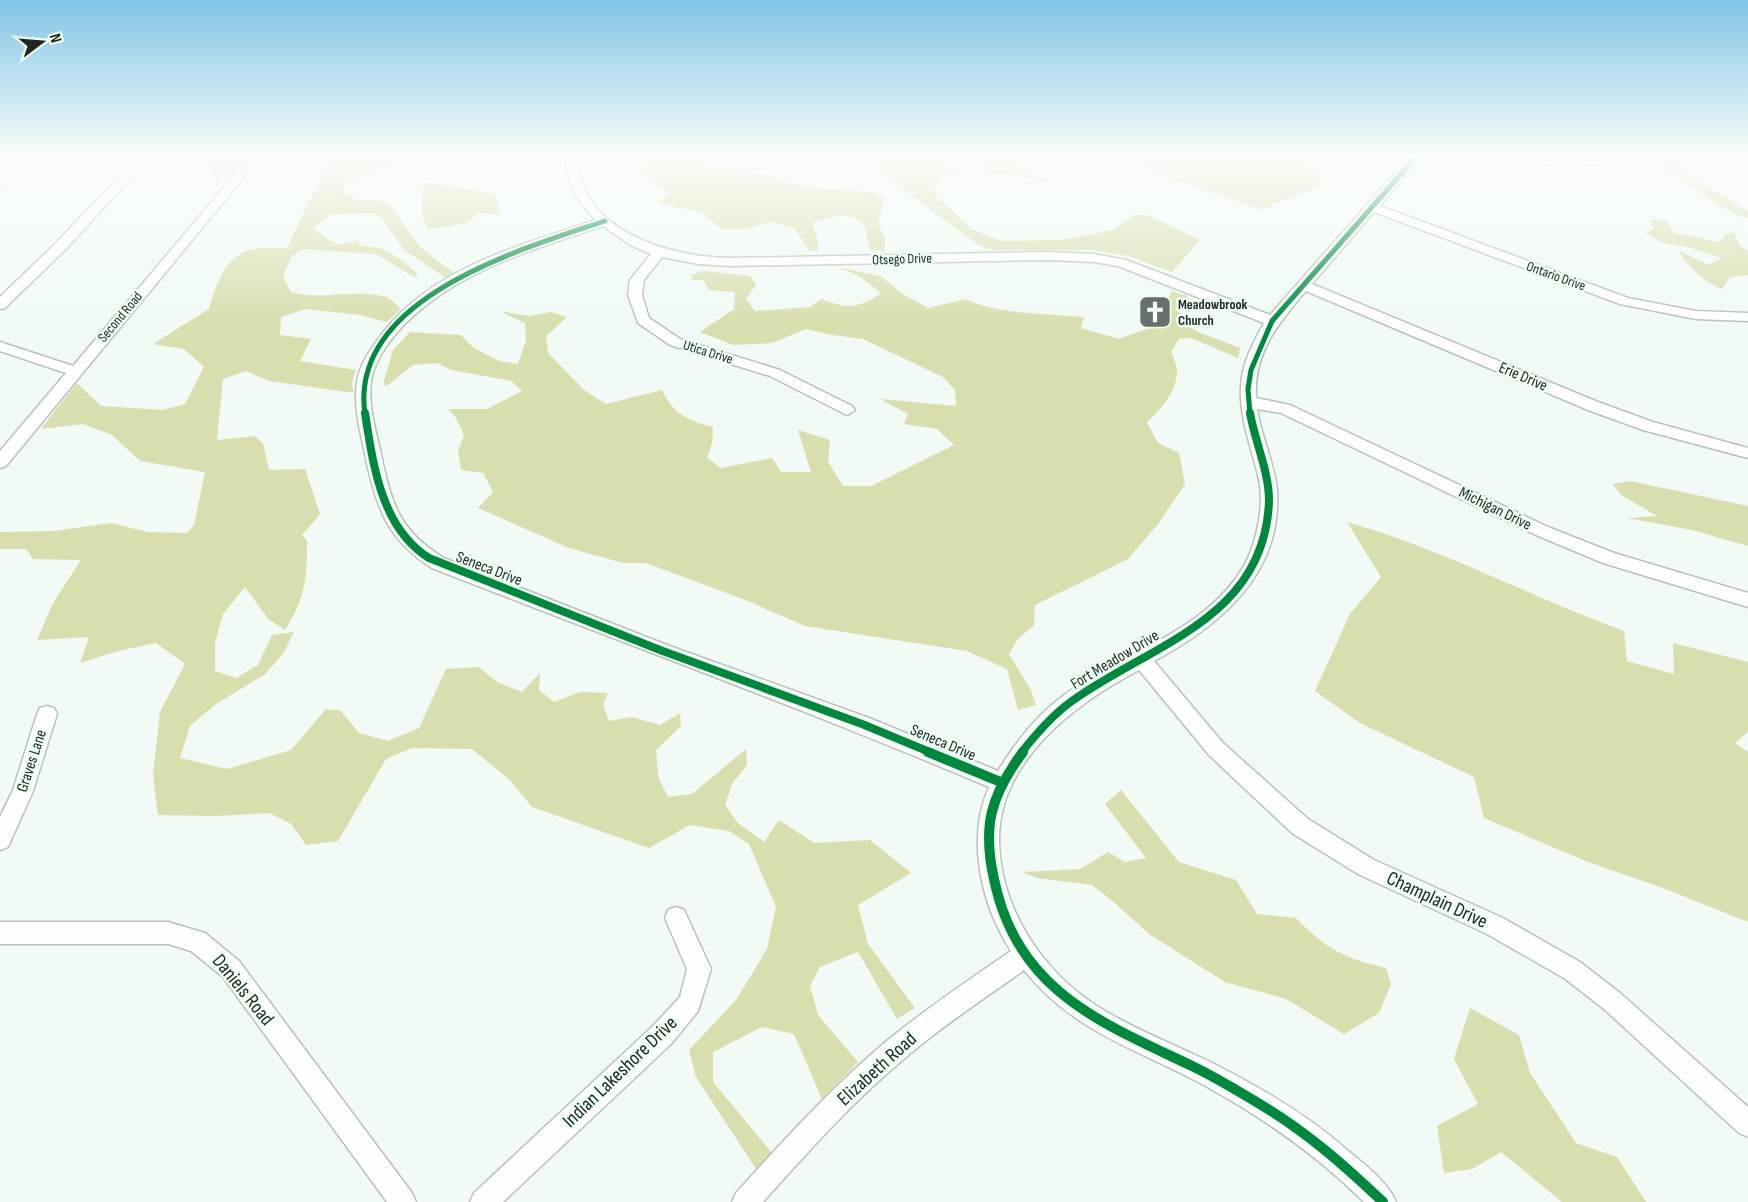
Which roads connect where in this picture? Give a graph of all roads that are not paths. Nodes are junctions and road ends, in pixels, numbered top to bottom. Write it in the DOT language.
graph roads {
  1 [pos="92,213"];
  2 [pos="208,213"];
  3 [pos="598,213"];
  4 [pos="1366,213"];
  5 [pos="1387,213"];
  6 [pos="605,221"];
  7 [pos="659,252"];
  8 [pos="1303,285"];
  9 [pos="0,305"];
  10 [pos="1748,317"];
  11 [pos="1272,321"];
  12 [pos="0,346"];
  13 [pos="74,371"];
  14 [pos="1249,402"];
  15 [pos="848,410"];
  16 [pos="1748,453"];
  17 [pos="0,462"];
  18 [pos="1748,600"];
  19 [pos="1142,660"];
  20 [pos="47,714"];
  21 [pos="1003,783"];
  22 [pos="0,840"];
  23 [pos="676,918"];
  24 [pos="0,933"];
  25 [pos="1026,955"];
  26 [pos="1748,1124"];
  27 [pos="403,1202"];
  28 [pos="483,1202"];
  29 [pos="744,1202"];
  30 [pos="1383,1202"];
  1 -- 9 [label="street"];
  2 -- 13 [label="street, Second Road"];
  3 -- 6 [label="street, Otsego Drive"];
  4 -- 8 [label="street, Fort Meadow Drive"];
  5 -- 10 [label="street, Ontario Drive"];
  6 -- 7 [label="street, Otsego Drive"];
  6 -- 21 [label="street, Seneca Drive"];
  7 -- 11 [label="street, Otsego Drive"];
  7 -- 15 [label="street, Utica Drive"];
  8 -- 11 [label="street, Fort Meadow Drive"];
  8 -- 16 [label="street, Erie Drive"];
  11 -- 14 [label="street, Fort Meadow Drive"];
  12 -- 13 [label="street"];
  13 -- 17 [label="street, Second Road"];
  14 -- 18 [label="street, Michigan Drive"];
  14 -- 19 [label="street, Fort Meadow Drive"];
  19 -- 21 [label="street, Fort Meadow Drive"];
  19 -- 26 [label="street, Champlain Drive"];
  20 -- 22 [label="street, Graves Lane"];
  21 -- 25 [label="street, Fort Meadow Drive"];
  23 -- 28 [label="street, Indian Lakeshore Drive"];
  24 -- 27 [label="street, Daniels Road"];
  25 -- 29 [label="street, Elizabeth Road"];
  25 -- 30 [label="street, Fort Meadow Drive"];
}
